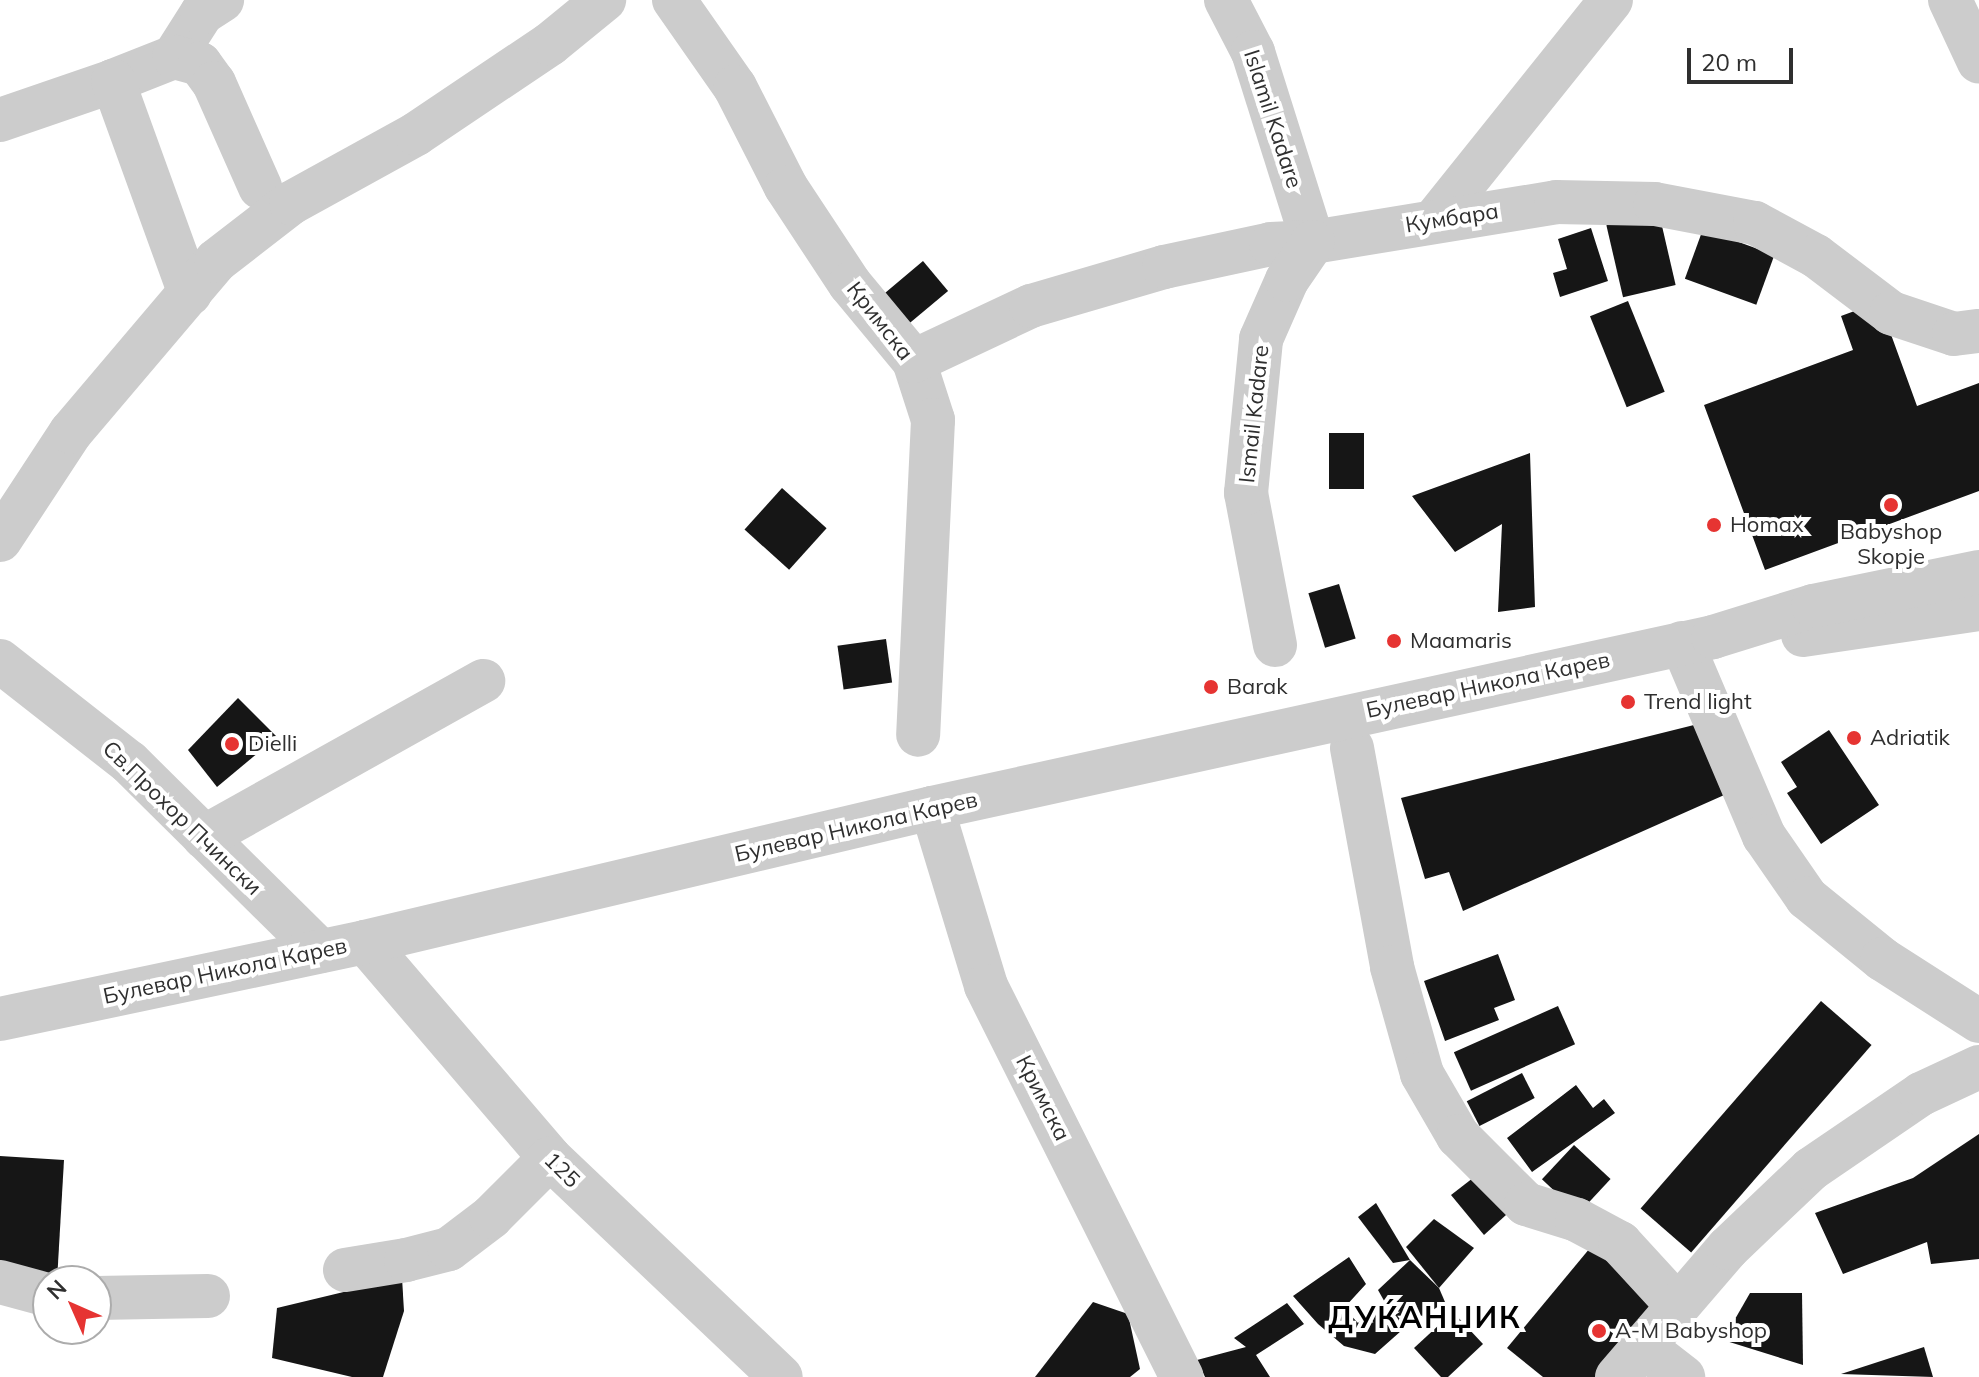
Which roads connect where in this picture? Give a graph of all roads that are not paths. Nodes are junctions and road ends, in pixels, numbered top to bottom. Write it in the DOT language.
graph roads {
  1 [pos="222,0"];
  2 [pos="604,0"];
  3 [pos="674,0"];
  4 [pos="1226,0"];
  5 [pos="1611,0"];
  6 [pos="1950,0"];
  7 [pos="174,57"];
  8 [pos="1979,62"];
  9 [pos="113,81"];
  10 [pos="0,120"];
  11 [pos="260,187"];
  12 [pos="1434,221"];
  13 [pos="1313,242"];
  14 [pos="190,294"];
  15 [pos="1979,331"];
  16 [pos="914,361"];
  17 [pos="0,540"];
  18 [pos="1979,572"];
  19 [pos="1979,609"];
  20 [pos="1698,640"];
  21 [pos="1275,645"];
  22 [pos="0,661"];
  23 [pos="483,681"];
  24 [pos="918,735"];
  25 [pos="1352,748"];
  26 [pos="932,808"];
  27 [pos="204,837"];
  28 [pos="365,942"];
  29 [pos="320,951"];
  30 [pos="0,1019"];
  31 [pos="1979,1021"];
  32 [pos="1979,1067"];
  33 [pos="550,1158"];
  34 [pos="345,1270"];
  35 [pos="0,1282"];
  36 [pos="32,1291"];
  37 [pos="208,1296"];
  38 [pos="112,1298"];
  39 [pos="1677,1305"];
  40 [pos="1630,1362"];
  41 [pos="781,1377"];
  42 [pos="1182,1377"];
  43 [pos="1683,1377"];
  1 -- 7 [label="street"];
  2 -- 14 [label="street"];
  3 -- 16 [label="street, Кримска"];
  4 -- 13 [label="street, Islamil Kadare"];
  5 -- 12 [label="street"];
  6 -- 8 [label="street"];
  7 -- 9 [label="street"];
  7 -- 11 [label="street"];
  9 -- 10 [label="street"];
  9 -- 14 [label="street"];
  12 -- 13 [label="street, Кумбара"];
  12 -- 15 [label="street, Кумбара"];
  13 -- 16 [label="street, Кумбара"];
  13 -- 21 [label="street, Ismail Kadare"];
  14 -- 17 [label="street"];
  16 -- 24 [label="street, Кримска"];
  18 -- 20 [label="street, Булевар Никола Карев"];
  19 -- 20 [label="street, Булевар Никола Карев"];
  20 -- 26 [label="street, Булевар Никола Карев"];
  20 -- 31 [label="street"];
  22 -- 27 [label="street, Св.Прохор Пчински"];
  23 -- 27 [label="street"];
  25 -- 39 [label="street"];
  26 -- 28 [label="street, Булевар Никола Карев"];
  26 -- 42 [label="street, Кримска"];
  27 -- 29 [label="street, Св.Прохор Пчински"];
  28 -- 29 [label="street, Булевар Никола Карев"];
  28 -- 33 [label="street, 125"];
  29 -- 30 [label="street, Булевар Никола Карев"];
  32 -- 39 [label="street"];
  33 -- 34 [label="street"];
  33 -- 41 [label="street, 125"];
  35 -- 36 [label="street"];
  37 -- 38 [label="street"];
  39 -- 40 [label="street"];
  40 -- 43 [label="street"];
}
